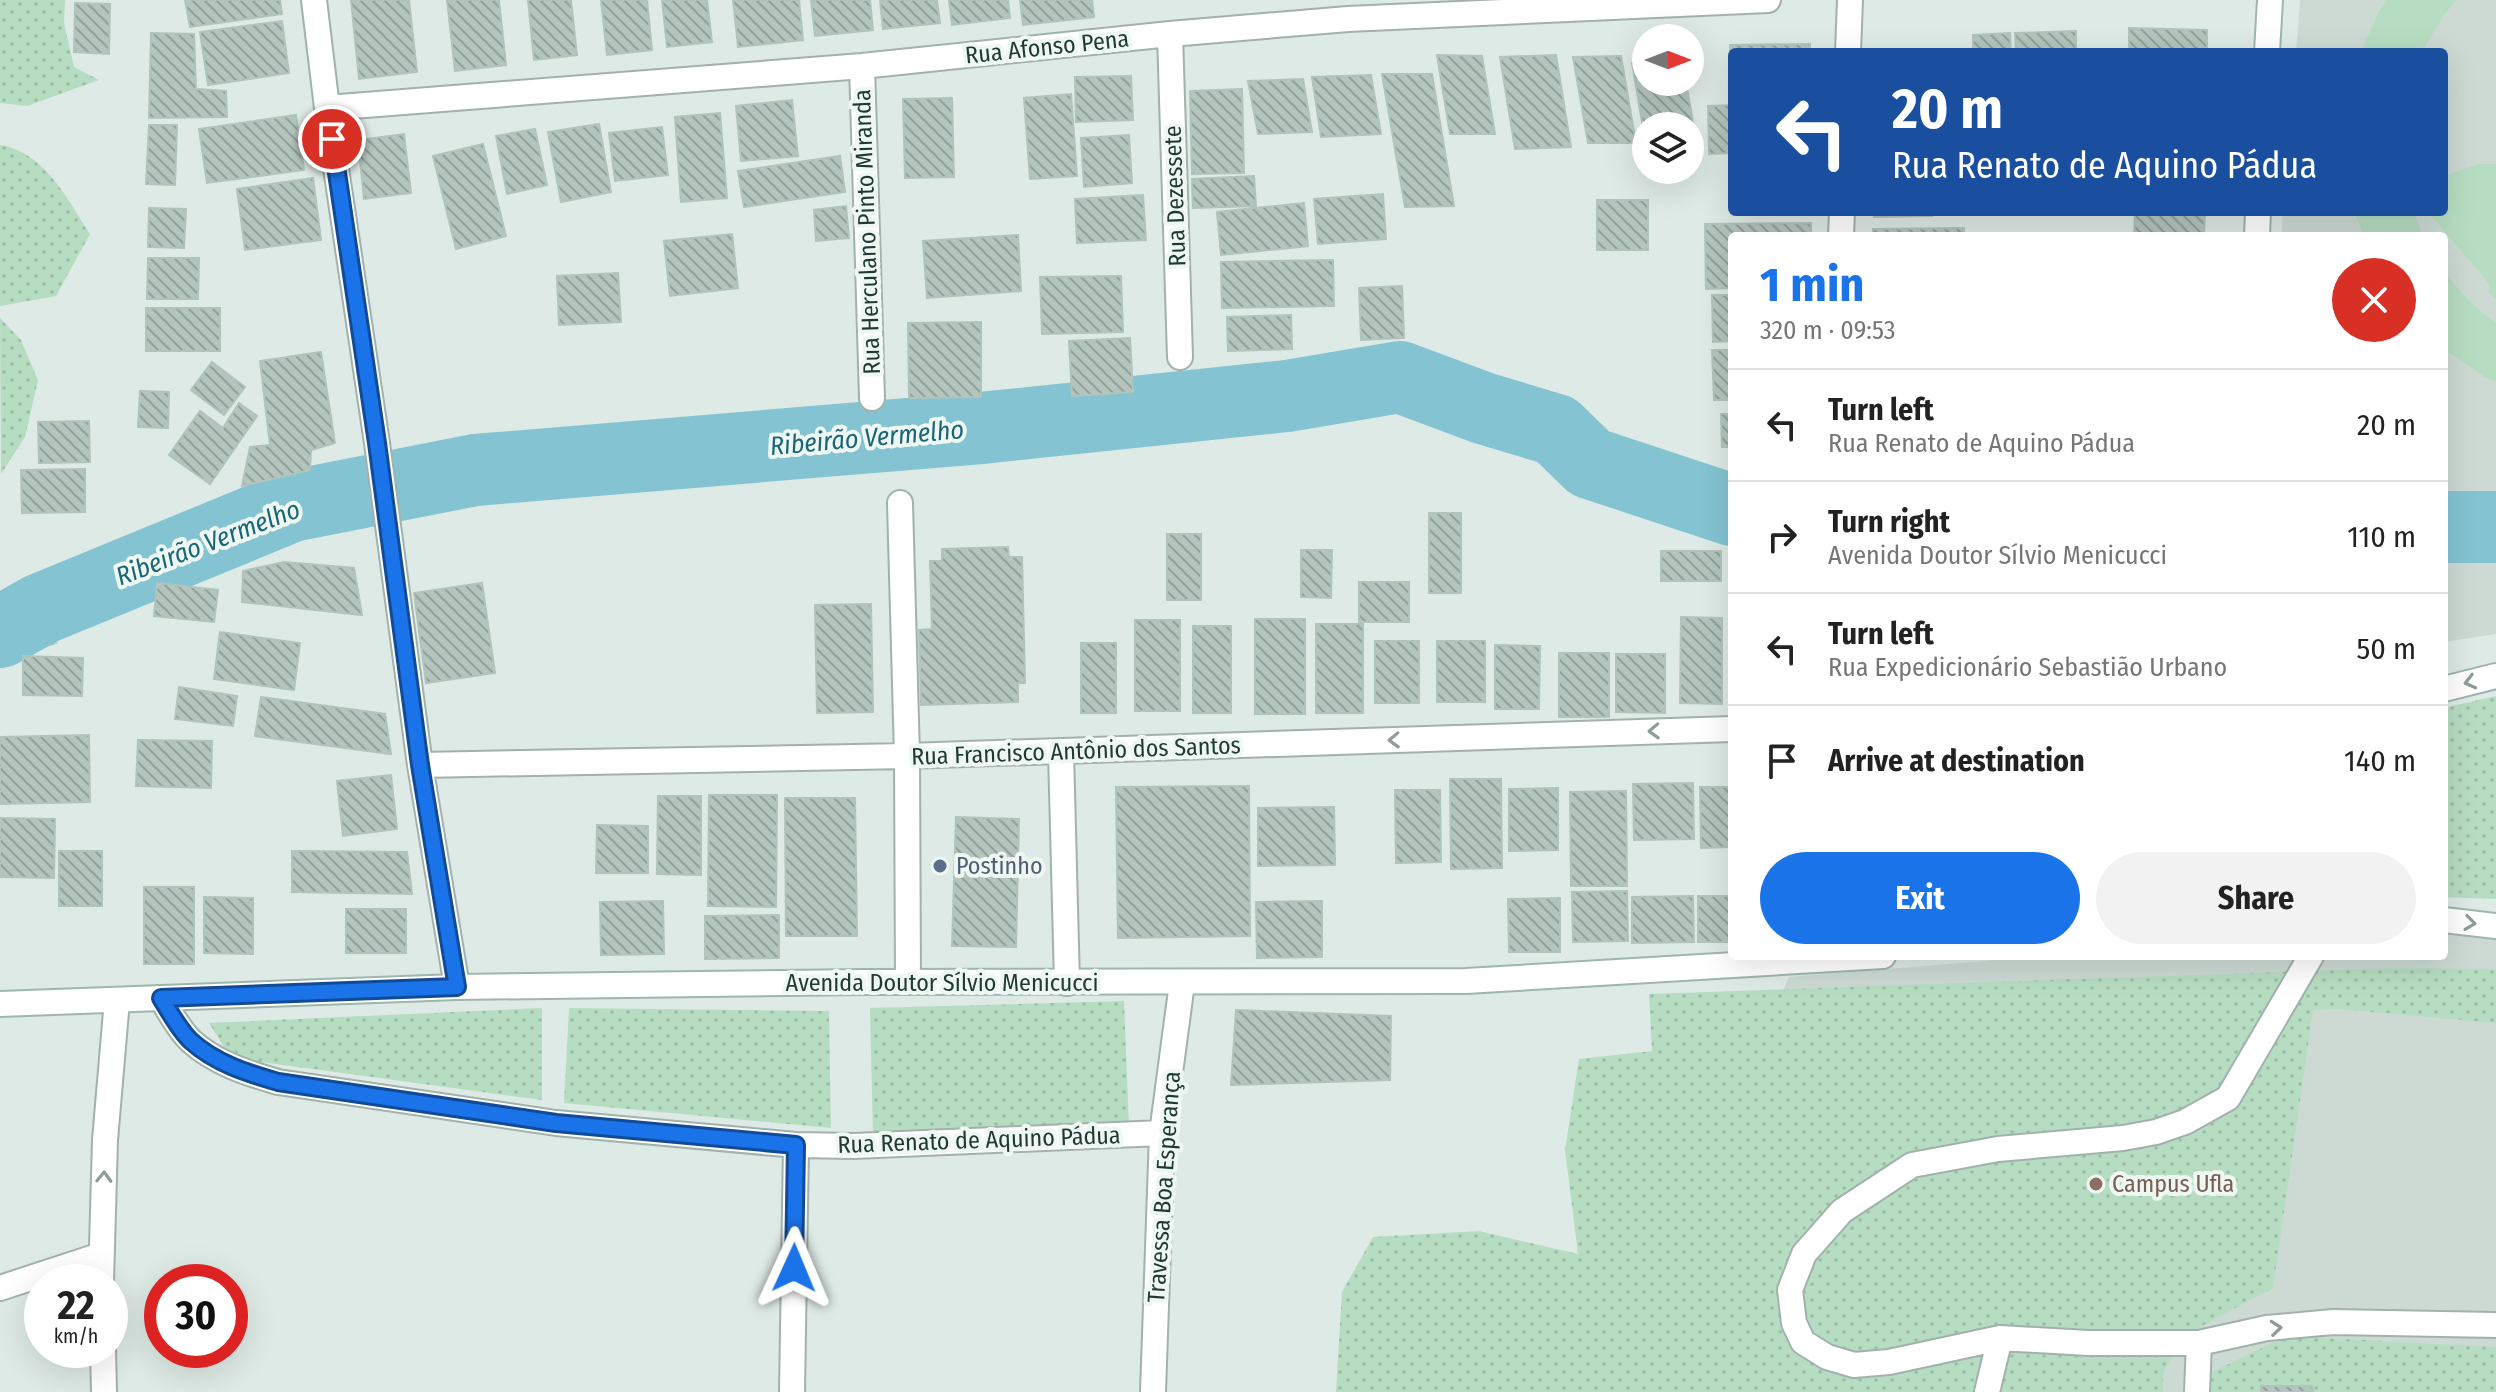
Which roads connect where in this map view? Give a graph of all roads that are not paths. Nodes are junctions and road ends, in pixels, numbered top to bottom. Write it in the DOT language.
graph roads {
  1 [pos="314,0"];
  2 [pos="1768,0"];
  3 [pos="1850,0"];
  4 [pos="2270,0"];
  5 [pos="1346,10"];
  6 [pos="1170,34"];
  7 [pos="1848,48"];
  8 [pos="2267,48"];
  9 [pos="862,66"];
  10 [pos="327,108"];
  11 [pos="1180,357"];
  12 [pos="872,398"];
  13 [pos="900,503"];
  14 [pos="2496,676"];
  15 [pos="2448,688"];
  16 [pos="1728,729"];
  17 [pos="1061,752"];
  18 [pos="907,756"];
  19 [pos="420,765"];
  20 [pos="2448,920"];
  21 [pos="2496,926"];
  22 [pos="1816,960"];
  23 [pos="2309,960"];
  24 [pos="908,982"];
  25 [pos="1067,983"];
  26 [pos="1182,983"];
  27 [pos="457,987"];
  28 [pos="161,998"];
  29 [pos="117,1000"];
  30 [pos="0,1004"];
  31 [pos="1162,1133"];
  32 [pos="796,1145"];
  33 [pos="101,1255"];
  34 [pos="101,1264"];
  35 [pos="0,1288"];
  36 [pos="2496,1325"];
  37 [pos="2000,1338"];
  38 [pos="2199,1343"];
  39 [pos="103,1368"];
  40 [pos="104,1392"];
  41 [pos="792,1392"];
  42 [pos="1153,1392"];
  43 [pos="1987,1392"];
  44 [pos="2197,1392"];
  1 -- 10 [label="street"];
  2 -- 5 [label="street, Rua Afonso Pena"];
  3 -- 7 [label="street"];
  4 -- 8 [label="street"];
  5 -- 6 [label="street, Rua Afonso Pena"];
  6 -- 9 [label="street, Rua Afonso Pena"];
  6 -- 11 [label="street, Rua Dezessete"];
  9 -- 10 [label="street, Rua Afonso Pena"];
  9 -- 12 [label="street, Rua Herculano Pinto Miranda"];
  10 -- 19 [label="street"];
  13 -- 18 [label="street"];
  14 -- 15 [label="street, one-way"];
  16 -- 17 [label="street, Rua Francisco Antônio dos Santos, one-way"];
  17 -- 18 [label="street, Rua Francisco Antônio dos Santos"];
  17 -- 25 [label="street"];
  18 -- 19 [label="street, Rua Francisco Antônio dos Santos"];
  18 -- 24 [label="street"];
  19 -- 27 [label="street"];
  20 -- 21 [label="street, one-way"];
  22 -- 26 [label="street, Avenida Doutor Sílvio Menicucci"];
  23 -- 37 [label="street"];
  24 -- 25 [label="street, Avenida Doutor Sílvio Menicucci"];
  24 -- 27 [label="street, Avenida Doutor Sílvio Menicucci"];
  25 -- 26 [label="street, Avenida Doutor Sílvio Menicucci"];
  26 -- 31 [label="street, Travessa Boa Esperança"];
  27 -- 28 [label="street, Avenida Doutor Sílvio Menicucci"];
  28 -- 29 [label="street, Avenida Doutor Sílvio Menicucci"];
  28 -- 32 [label="street, Rua Renato de Aquino Pádua"];
  29 -- 30 [label="street, Avenida Doutor Sílvio Menicucci"];
  33 -- 29 [label="street, one-way"];
  31 -- 32 [label="street, Rua Renato de Aquino Pádua"];
  31 -- 42 [label="street, Travessa Boa Esperança"];
  32 -- 41 [label="street"];
  33 -- 34 [label="street"];
  33 -- 35 [label="street"];
  38 -- 36 [label="street, one-way"];
  37 -- 38 [label="street"];
  37 -- 43 [label="street"];
  38 -- 44 [label="street"];
  39 -- 40 [label="street"];
}
